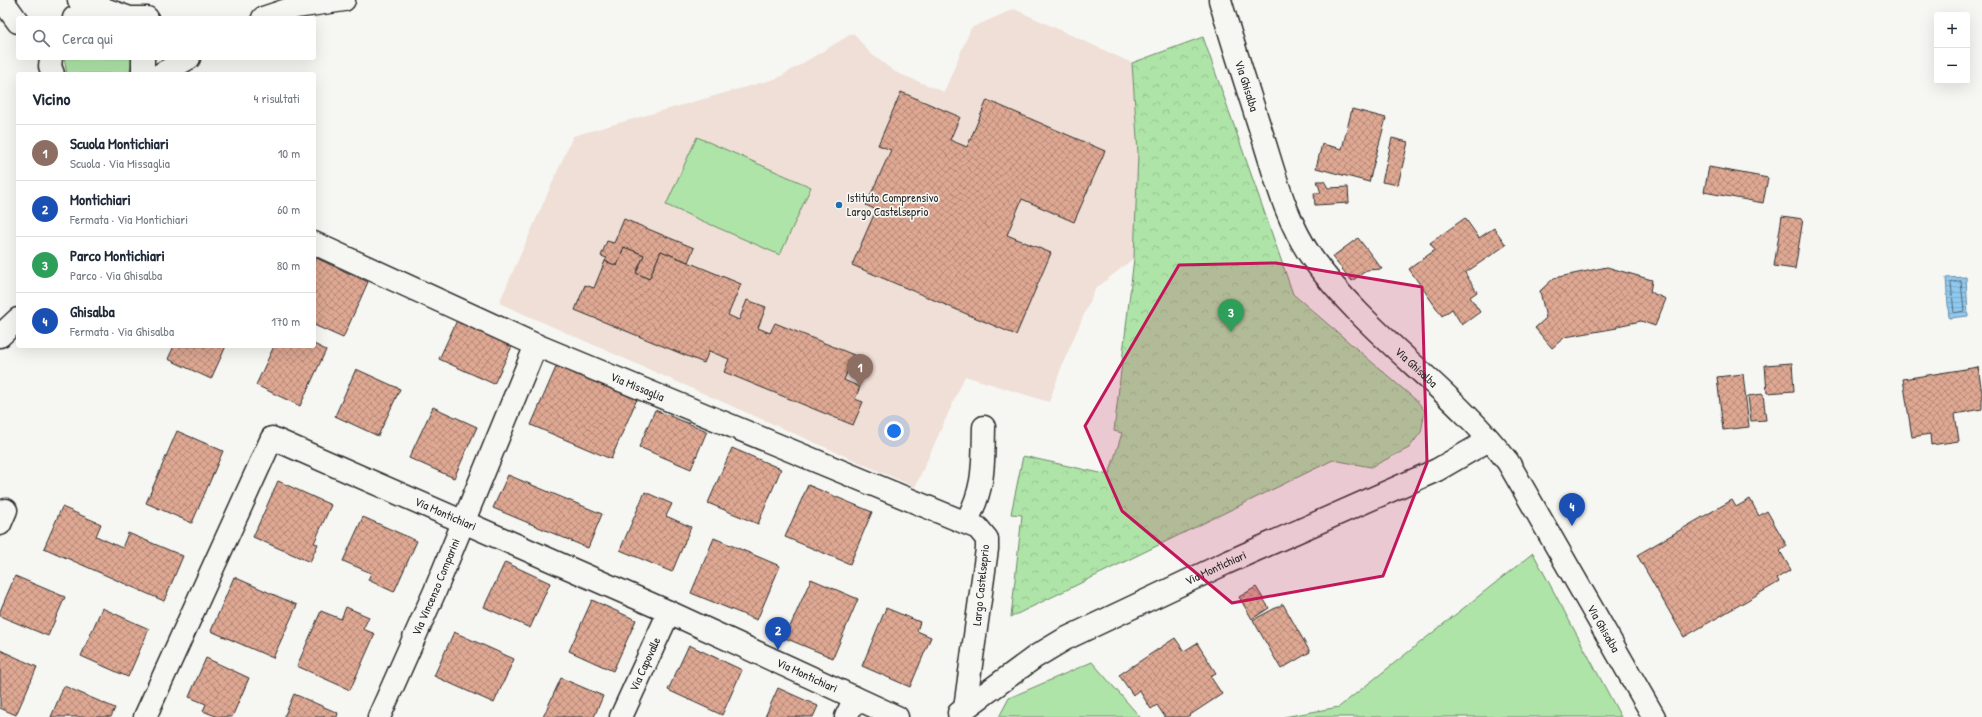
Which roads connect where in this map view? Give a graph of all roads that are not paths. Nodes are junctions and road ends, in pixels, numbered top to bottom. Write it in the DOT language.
graph roads {
  1 [pos="2,0"];
  2 [pos="344,0"];
  3 [pos="1220,0"];
  4 [pos="87,3"];
  5 [pos="303,4"];
  6 [pos="76,16"];
  7 [pos="124,16"];
  8 [pos="269,16"];
  9 [pos="16,19"];
  10 [pos="143,60"];
  11 [pos="186,60"];
  12 [pos="143,72"];
  13 [pos="164,72"];
  14 [pos="316,244"];
  15 [pos="16,321"];
  16 [pos="0,336"];
  17 [pos="536,345"];
  18 [pos="984,427"];
  19 [pos="1490,440"];
  20 [pos="966,522"];
  21 [pos="463,523"];
  22 [pos="669,612"];
  23 [pos="851,708"];
  24 [pos="960,712"];
  25 [pos="145,717"];
  26 [pos="379,717"];
  27 [pos="621,717"];
  28 [pos="897,717"];
  29 [pos="1654,717"];
  1 -- 9 [label="street"];
  2 -- 5 [label="street"];
  3 -- 19 [label="street, Via Ghisalba"];
  4 -- 6 [label="street"];
  4 -- 7 [label="street"];
  5 -- 8 [label="street"];
  10 -- 12 [label="street"];
  11 -- 13 [label="street"];
  14 -- 17 [label="street, Via Missaglia"];
  15 -- 16 [label="street"];
  17 -- 20 [label="street, Via Missaglia"];
  17 -- 21 [label="street, Via Vincenzo Comparini"];
  18 -- 20 [label="street"];
  19 -- 24 [label="street, Via Montichiari"];
  19 -- 29 [label="street, Via Ghisalba"];
  20 -- 24 [label="street, Largo Castelseprio"];
  21 -- 22 [label="street, Via Montichiari"];
  21 -- 25 [label="street, Via Montichiari"];
  21 -- 26 [label="street, Via Vincenzo Comparini"];
  22 -- 23 [label="street, Via Montichiari"];
  22 -- 27 [label="street, Via Capovalle"];
  23 -- 28 [label="street, Via Montichiari"];
}
